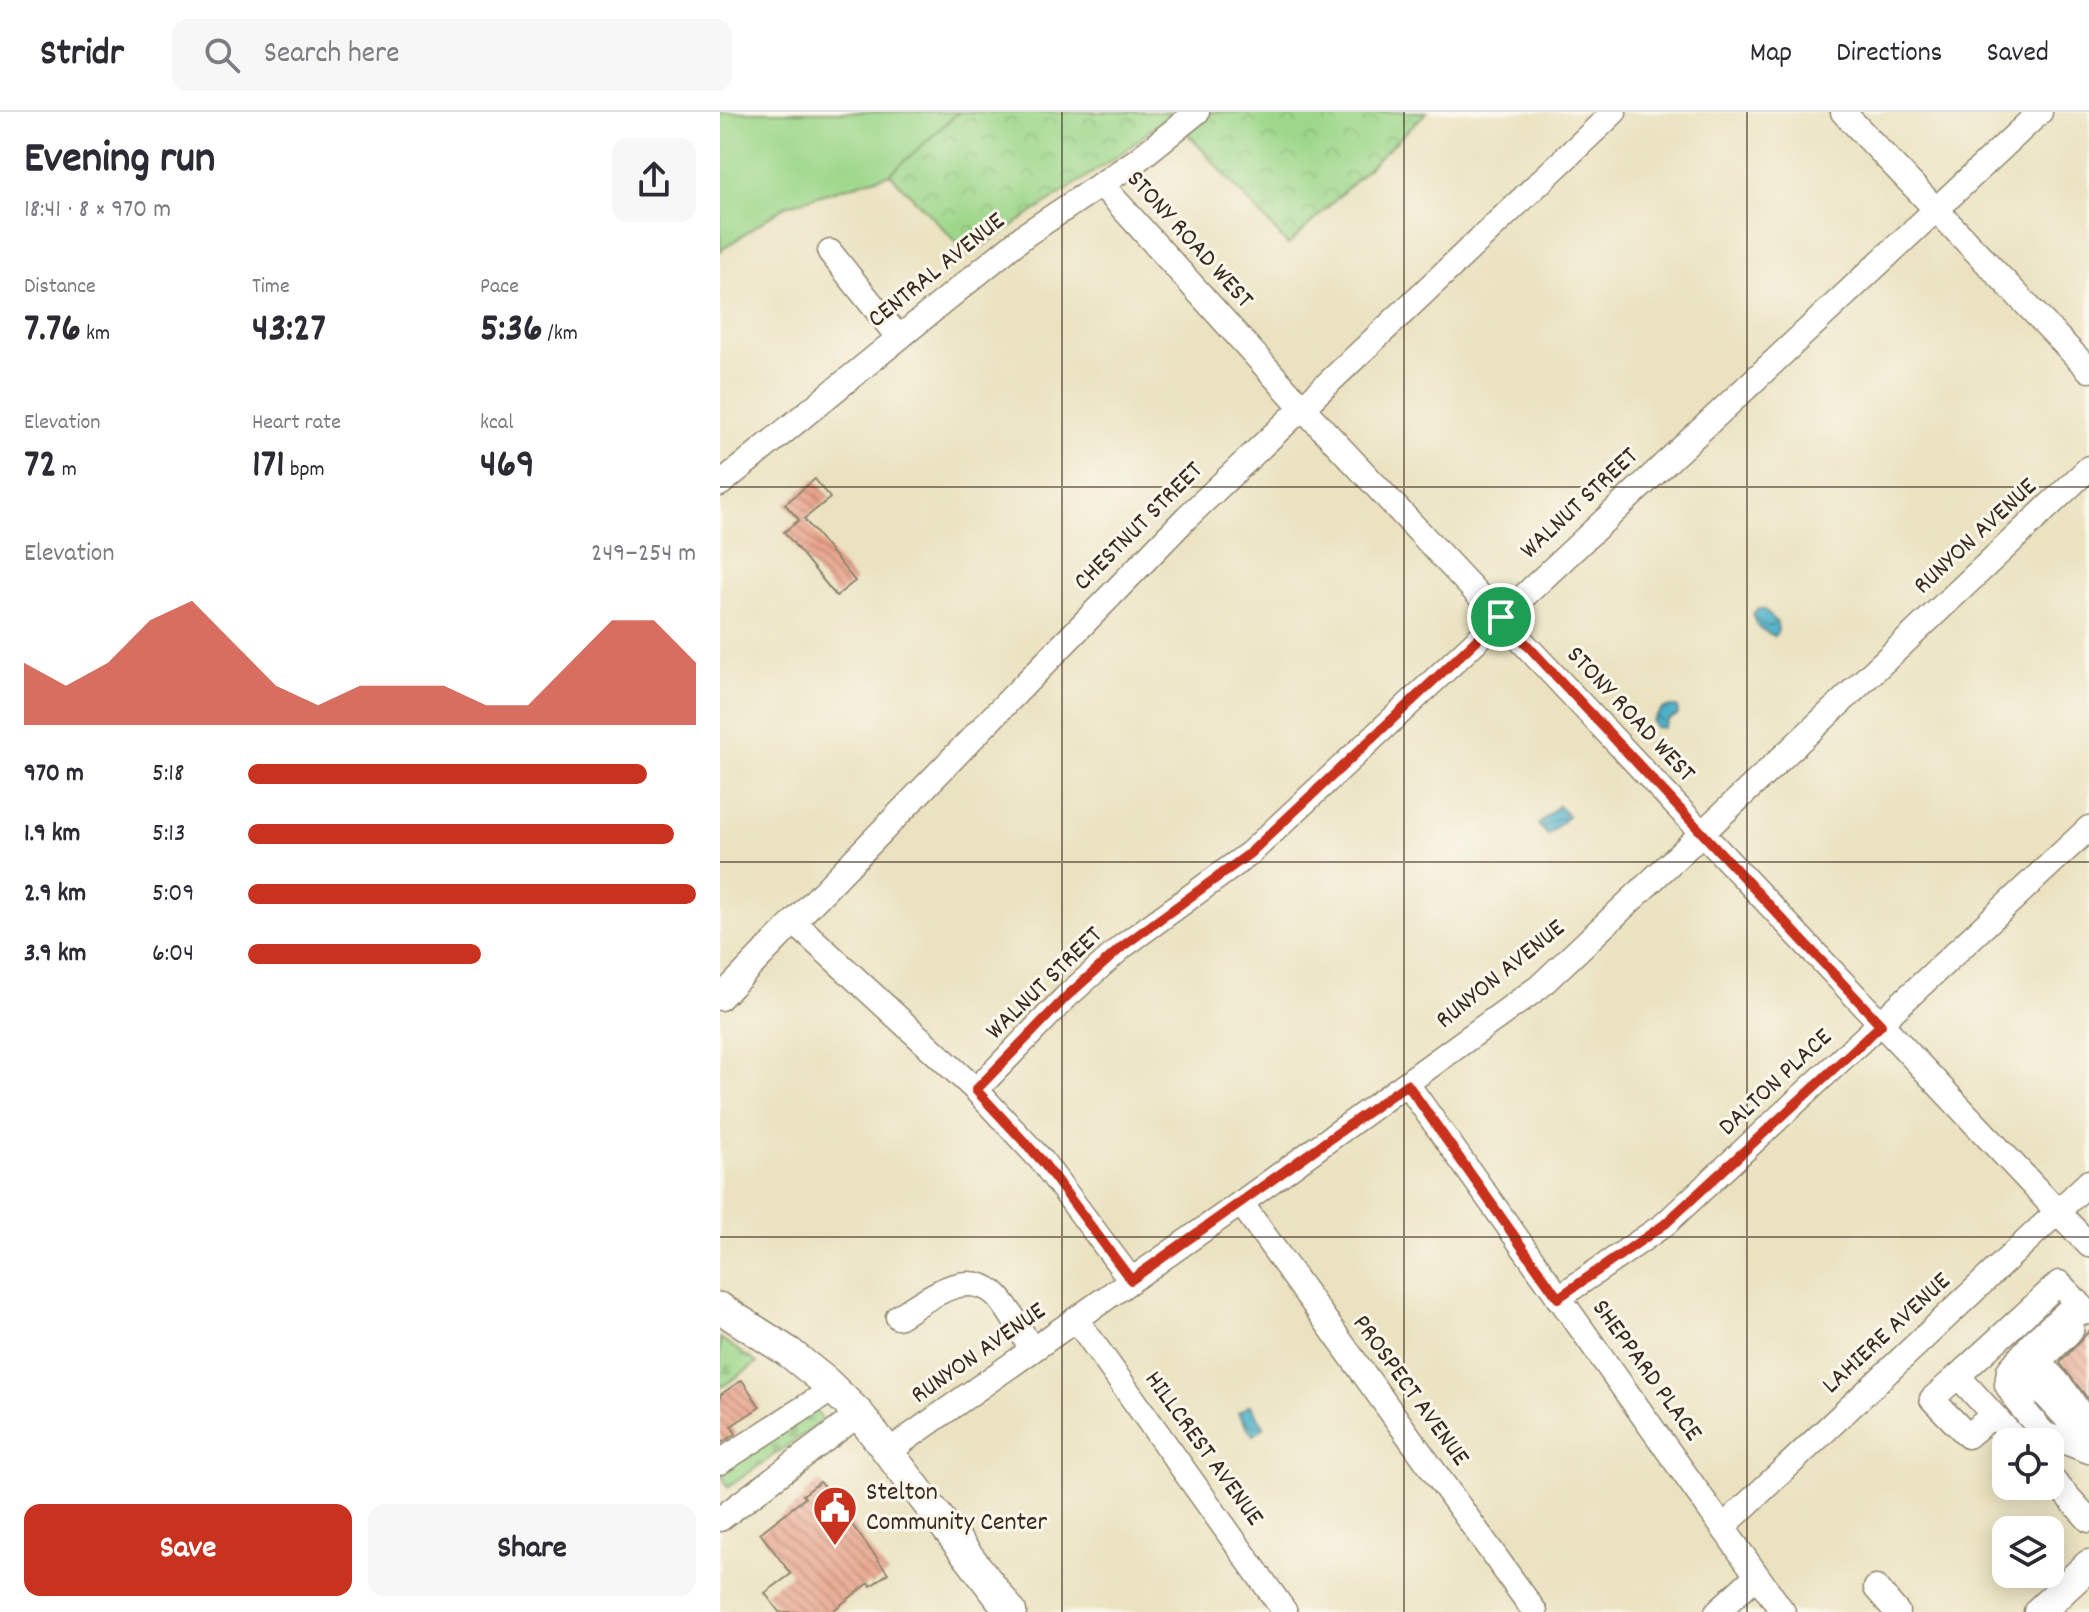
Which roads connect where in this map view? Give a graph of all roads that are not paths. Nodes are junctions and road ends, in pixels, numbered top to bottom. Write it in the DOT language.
graph roads {
  1 [pos="1197,112"];
  2 [pos="1614,112"];
  3 [pos="1843,112"];
  4 [pos="2040,112"];
  5 [pos="1101,184"];
  6 [pos="1936,210"];
  7 [pos="830,252"];
  8 [pos="899,338"];
  9 [pos="2089,370"];
  10 [pos="1301,406"];
  11 [pos="2089,468"];
  12 [pos="720,484"];
  13 [pos="1501,617"];
  14 [pos="2089,828"];
  15 [pos="1700,834"];
  16 [pos="794,922"];
  17 [pos="720,998"];
  18 [pos="1881,1025"];
  19 [pos="1407,1084"];
  20 [pos="976,1090"];
  21 [pos="2089,1182"];
  22 [pos="1241,1203"];
  23 [pos="2057,1213"];
  24 [pos="2089,1245"];
  25 [pos="1131,1280"];
  26 [pos="1558,1298"];
  27 [pos="720,1308"];
  28 [pos="2079,1312"];
  29 [pos="898,1317"];
  30 [pos="1076,1319"];
  31 [pos="1032,1350"];
  32 [pos="1958,1376"];
  33 [pos="833,1389"];
  34 [pos="859,1414"];
  35 [pos="1993,1415"];
  36 [pos="2005,1428"];
  37 [pos="2089,1443"];
  38 [pos="889,1451"];
  39 [pos="720,1462"];
  40 [pos="2080,1493"];
  41 [pos="720,1519"];
  42 [pos="2089,1520"];
  43 [pos="1723,1527"];
  44 [pos="2089,1565"];
  45 [pos="1756,1576"];
  46 [pos="1876,1588"];
  47 [pos="1894,1611"];
  48 [pos="1011,1612"];
  49 [pos="1285,1612"];
  50 [pos="1535,1612"];
  51 [pos="1717,1612"];
  52 [pos="1783,1612"];
  53 [pos="2039,1612"];
  1 -- 5 [label="street, CENTRAL AVENUE"];
  2 -- 10 [label="street, CHESTNUT STREET"];
  3 -- 6 [label="street"];
  4 -- 6 [label="street, WALNUT STREET"];
  5 -- 8 [label="street, CENTRAL AVENUE"];
  5 -- 10 [label="street, STONY ROAD WEST"];
  6 -- 9 [label="street"];
  6 -- 13 [label="street, WALNUT STREET"];
  7 -- 8 [label="street"];
  8 -- 12 [label="street, CENTRAL AVENUE"];
  10 -- 13 [label="street, STONY ROAD WEST"];
  10 -- 16 [label="street, CHESTNUT STREET"];
  11 -- 15 [label="street, RUNYON AVENUE"];
  13 -- 15 [label="street, STONY ROAD WEST"];
  13 -- 20 [label="street, WALNUT STREET"];
  14 -- 18 [label="street, DALTON PLACE"];
  15 -- 18 [label="street, STONY ROAD WEST"];
  15 -- 19 [label="street, RUNYON AVENUE"];
  16 -- 17 [label="street, CHESTNUT STREET"];
  16 -- 20 [label="street"];
  18 -- 23 [label="street, STONY ROAD WEST"];
  18 -- 26 [label="street, DALTON PLACE"];
  19 -- 22 [label="street, RUNYON AVENUE"];
  19 -- 26 [label="street, SHEPPARD PLACE"];
  20 -- 25 [label="street"];
  21 -- 23 [label="street, LAHIERE AVENUE"];
  22 -- 25 [label="street, RUNYON AVENUE"];
  22 -- 50 [label="street, PROSPECT AVENUE"];
  23 -- 24 [label="street, STONY ROAD WEST"];
  23 -- 43 [label="street, LAHIERE AVENUE"];
  25 -- 30 [label="street, RUNYON AVENUE"];
  26 -- 43 [label="street, SHEPPARD PLACE"];
  27 -- 33 [label="main road"];
  28 -- 32 [label="street"];
  28 -- 37 [label="street"];
  28 -- 37 [label="street"];
  29 -- 31 [label="street"];
  30 -- 31 [label="street, RUNYON AVENUE"];
  30 -- 49 [label="street, HILLCREST AVENUE"];
  31 -- 38 [label="street, RUNYON AVENUE"];
  32 -- 35 [label="street"];
  32 -- 35 [label="street"];
  33 -- 34 [label="main road"];
  33 -- 39 [label="street"];
  34 -- 38 [label="main road"];
  34 -- 41 [label="street"];
  35 -- 36 [label="street"];
  38 -- 48 [label="main road"];
  40 -- 42 [label="street"];
  43 -- 45 [label="street, SHEPPARD PLACE"];
  44 -- 53 [label="main road"];
  45 -- 51 [label="street"];
  45 -- 52 [label="street, SHEPPARD PLACE"];
  46 -- 47 [label="street"];
}
